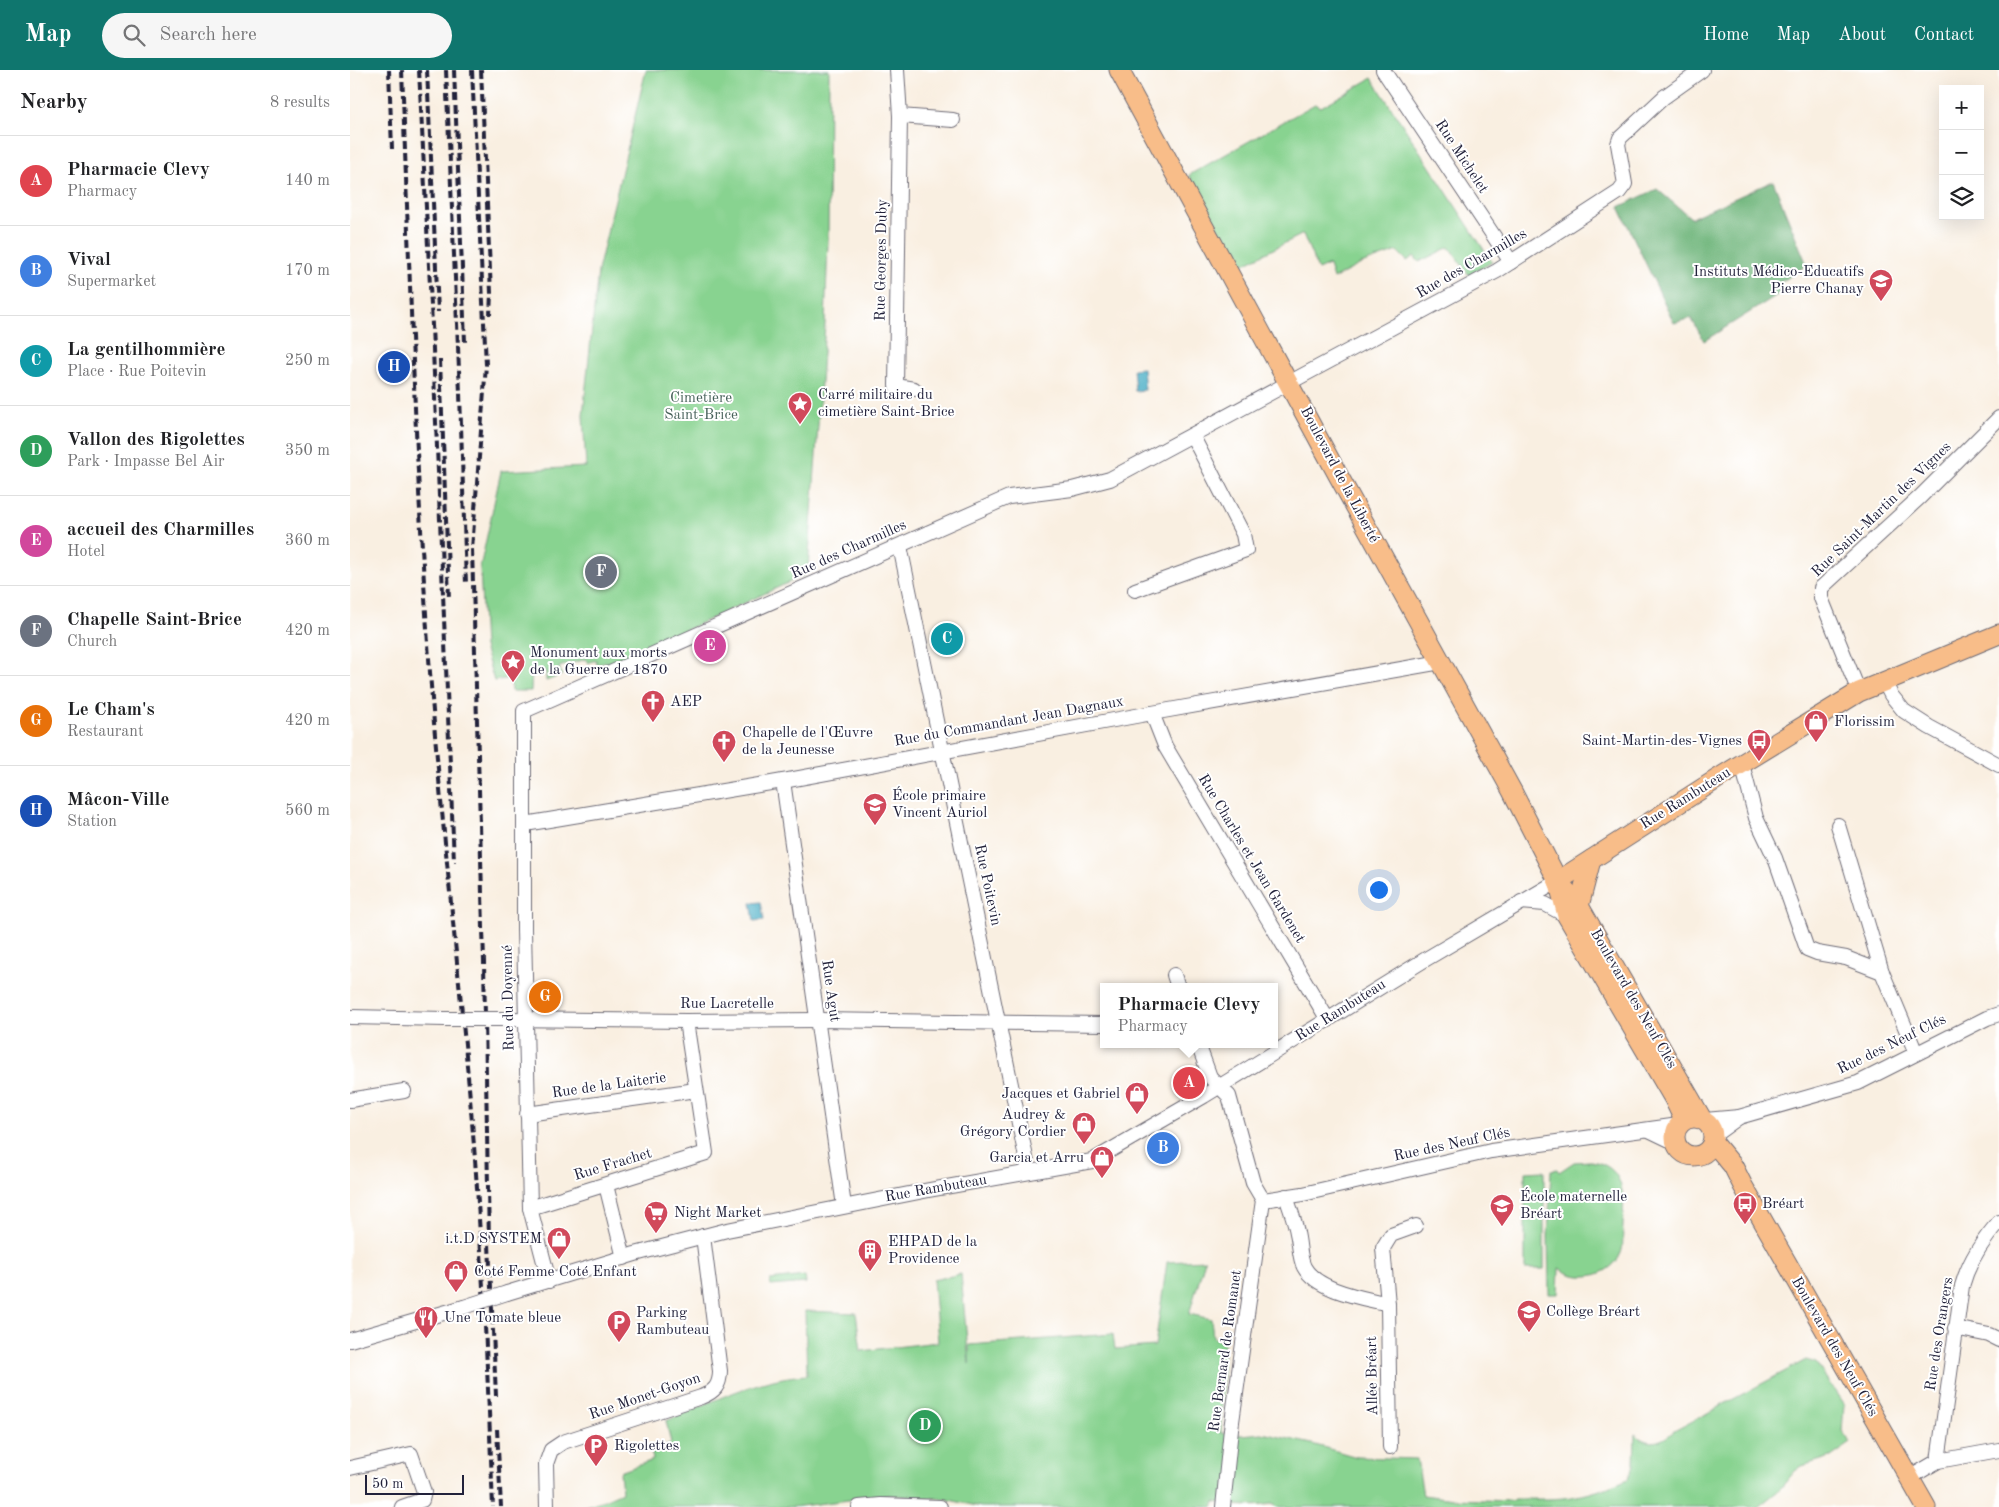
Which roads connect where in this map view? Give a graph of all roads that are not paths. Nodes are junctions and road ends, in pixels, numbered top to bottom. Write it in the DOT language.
graph roads {
  1 [pos="897,70"];
  2 [pos="1120,70"];
  3 [pos="1383,70"];
  4 [pos="1702,70"];
  5 [pos="900,116"];
  6 [pos="953,120"];
  7 [pos="1511,262"];
  8 [pos="1290,382"];
  9 [pos="914,389"];
  10 [pos="1999,418"];
  11 [pos="1192,435"];
  12 [pos="900,546"];
  13 [pos="1135,590"];
  14 [pos="1999,634"];
  15 [pos="1441,662"];
  16 [pos="1884,682"];
  17 [pos="1859,692"];
  18 [pos="524,711"];
  19 [pos="1152,713"];
  20 [pos="943,752"];
  21 [pos="1742,764"];
  22 [pos="1999,765"];
  23 [pos="783,781"];
  24 [pos="525,824"];
  25 [pos="1838,824"];
  26 [pos="1591,860"];
  27 [pos="1558,881"];
  28 [pos="1521,902"];
  29 [pos="1573,911"];
  30 [pos="1882,972"];
  31 [pos="1999,1014"];
  32 [pos="350,1017"];
  33 [pos="526,1020"];
  34 [pos="818,1020"];
  35 [pos="1328,1020"];
  36 [pos="686,1021"];
  37 [pos="998,1022"];
  38 [pos="1100,1024"];
  39 [pos="1199,1048"];
  40 [pos="1916,1053"];
  41 [pos="1220,1086"];
  42 [pos="696,1090"];
  43 [pos="404,1091"];
  44 [pos="350,1100"];
  45 [pos="527,1114"];
  46 [pos="1693,1132"];
  47 [pos="1029,1172"];
  48 [pos="606,1185"];
  49 [pos="1286,1196"];
  50 [pos="1263,1200"];
  51 [pos="844,1206"];
  52 [pos="530,1208"];
  53 [pos="1999,1222"];
  54 [pos="1416,1226"];
  55 [pos="703,1236"];
  56 [pos="624,1258"];
  57 [pos="549,1281"];
  58 [pos="1388,1304"];
  59 [pos="1955,1328"];
  60 [pos="350,1340"];
  61 [pos="1999,1340"];
  62 [pos="1390,1447"];
  63 [pos="1999,1450"];
  64 [pos="1938,1462"];
  65 [pos="350,1468"];
  66 [pos="1909,1478"];
  67 [pos="402,1507"];
  68 [pos="548,1507"];
  69 [pos="859,1507"];
  70 [pos="940,1507"];
  71 [pos="1223,1507"];
  72 [pos="1926,1507"];
  1 -- 5 [label="street, Rue Georges Duby"];
  2 -- 8 [label="main road, Boulevard de la Liberté"];
  3 -- 7 [label="street, Rue Michelet"];
  4 -- 7 [label="street, Rue des Charmilles"];
  5 -- 6 [label="street"];
  5 -- 9 [label="street, Rue Georges Duby"];
  7 -- 8 [label="street, Rue des Charmilles"];
  8 -- 11 [label="street, Rue des Charmilles"];
  8 -- 15 [label="main road, Boulevard de la Liberté"];
  10 -- 17 [label="street, Rue Saint-Martin des Vignes"];
  11 -- 12 [label="street, Rue des Charmilles"];
  11 -- 13 [label="street"];
  12 -- 18 [label="street, Rue des Charmilles"];
  12 -- 20 [label="street, Rue Poitevin"];
  14 -- 16 [label="main road, Rue Rambuteau"];
  15 -- 19 [label="street, Rue du Commandant Jean Dagnaux"];
  15 -- 27 [label="main road, Boulevard de la Liberté"];
  16 -- 17 [label="main road, Rue Rambuteau"];
  16 -- 22 [label="street"];
  17 -- 21 [label="main road, Rue Rambuteau"];
  18 -- 24 [label="street, Rue du Doyenné"];
  19 -- 20 [label="street, Rue du Commandant Jean Dagnaux"];
  19 -- 35 [label="street, Rue Charles et Jean Gardenet"];
  20 -- 23 [label="street, Rue du Commandant Jean Dagnaux"];
  20 -- 37 [label="street, Rue Poitevin"];
  21 -- 26 [label="main road, Rue Rambuteau"];
  21 -- 30 [label="street"];
  23 -- 24 [label="street, Rue du Commandant Jean Dagnaux"];
  23 -- 34 [label="street, Rue Agut"];
  24 -- 33 [label="street, Rue du Doyenné"];
  25 -- 30 [label="street"];
  26 -- 27 [label="main road, Rue Rambuteau"];
  26 -- 29 [label="main road"];
  27 -- 28 [label="street, Rue Rambuteau"];
  27 -- 29 [label="main road, Boulevard des Neuf Clés"];
  28 -- 29 [label="street"];
  28 -- 35 [label="street, Rue Rambuteau"];
  29 -- 46 [label="main road, Boulevard des Neuf Clés"];
  29 -- 46 [label="main road, Boulevard des Neuf Clés"];
  30 -- 40 [label="street"];
  31 -- 40 [label="street, Rue des Neuf Clés"];
  32 -- 33 [label="street, Rue Lacretelle, bridge"];
  33 -- 36 [label="street, Rue Lacretelle"];
  33 -- 45 [label="street, Rue du Doyenné"];
  34 -- 36 [label="street, Rue Lacretelle"];
  34 -- 37 [label="street, Rue Lacretelle"];
  34 -- 51 [label="street, Rue Agut"];
  35 -- 41 [label="street, Rue Rambuteau"];
  36 -- 42 [label="street"];
  37 -- 38 [label="street, Rue Lacretelle"];
  37 -- 47 [label="street, Rue Poitevin"];
  39 -- 41 [label="street"];
  40 -- 46 [label="street, Rue des Neuf Clés"];
  41 -- 47 [label="street, Rue Rambuteau"];
  41 -- 50 [label="street"];
  42 -- 45 [label="street, Rue de la Laiterie"];
  42 -- 48 [label="street, Rue Frachet"];
  43 -- 44 [label="street"];
  45 -- 52 [label="street, Rue du Doyenné"];
  46 -- 49 [label="street, Rue des Neuf Clés"];
  46 -- 66 [label="main road, Boulevard des Neuf Clés"];
  47 -- 51 [label="street, Rue Rambuteau"];
  48 -- 52 [label="street, Rue Frachet"];
  48 -- 56 [label="street"];
  49 -- 50 [label="street, Rue des Neuf Clés"];
  49 -- 58 [label="street"];
  50 -- 71 [label="street, Rue Bernard de Romanet"];
  51 -- 55 [label="street, Rue Rambuteau"];
  52 -- 57 [label="street, Rue du Doyenné"];
  53 -- 59 [label="street, Rue des Orangers"];
  54 -- 58 [label="street, Allée Bréart"];
  55 -- 56 [label="street, Rue Rambuteau"];
  55 -- 68 [label="street, Rue Monet-Goyon"];
  56 -- 57 [label="street, Rue Rambuteau"];
  57 -- 60 [label="street, Rue Rambuteau, bridge"];
  58 -- 62 [label="street, Allée Bréart"];
  59 -- 61 [label="street"];
  59 -- 64 [label="street, Rue des Orangers"];
  63 -- 64 [label="street"];
  64 -- 66 [label="street"];
  65 -- 67 [label="street"];
  66 -- 72 [label="main road, Boulevard des Neuf Clés"];
  69 -- 70 [label="street"];
}
